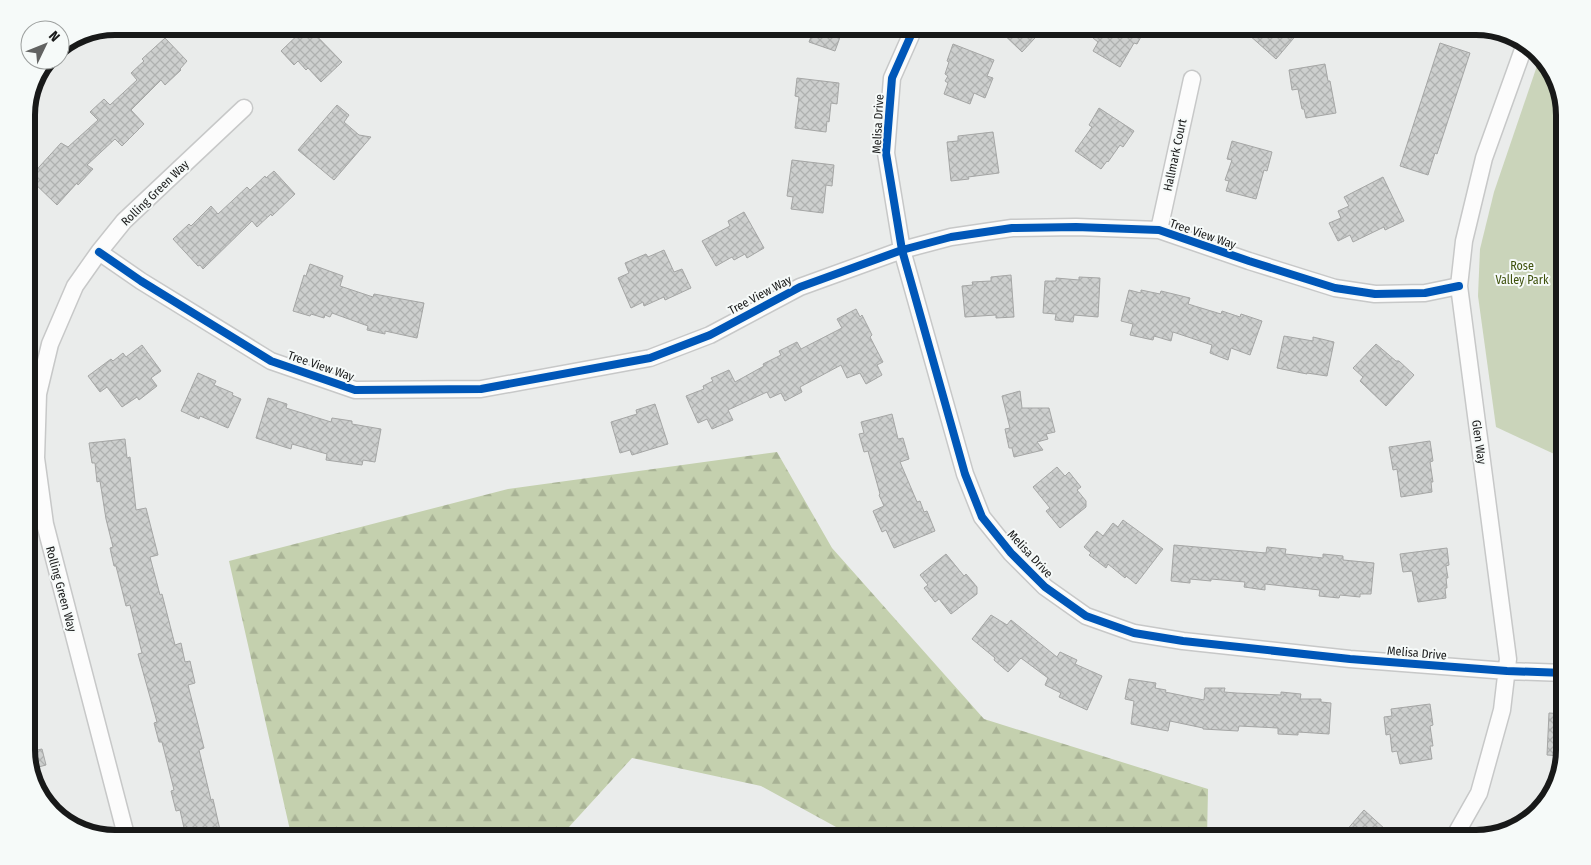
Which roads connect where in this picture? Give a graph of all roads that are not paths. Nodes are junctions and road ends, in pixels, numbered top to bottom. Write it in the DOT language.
graph roads {
  1 [pos="910,35"];
  2 [pos="1523,50"];
  3 [pos="1192,79"];
  4 [pos="244,108"];
  5 [pos="1159,230"];
  6 [pos="902,250"];
  7 [pos="99,252"];
  8 [pos="1459,286"];
  9 [pos="1507,671"];
  10 [pos="1556,673"];
  11 [pos="125,830"];
  12 [pos="1458,830"];
  1 -- 6 [label="street, Melisa Drive"];
  2 -- 8 [label="street, Glen Way"];
  3 -- 5 [label="street, Hallmark Court"];
  4 -- 7 [label="street, Rolling Green Way"];
  5 -- 6 [label="street, Tree View Way"];
  5 -- 8 [label="street, Tree View Way"];
  6 -- 7 [label="street, Tree View Way"];
  6 -- 9 [label="street, Melisa Drive"];
  7 -- 11 [label="street, Rolling Green Way"];
  8 -- 9 [label="street, Glen Way"];
  9 -- 10 [label="street, Melisa Drive"];
  9 -- 12 [label="street, Glen Way"];
}
